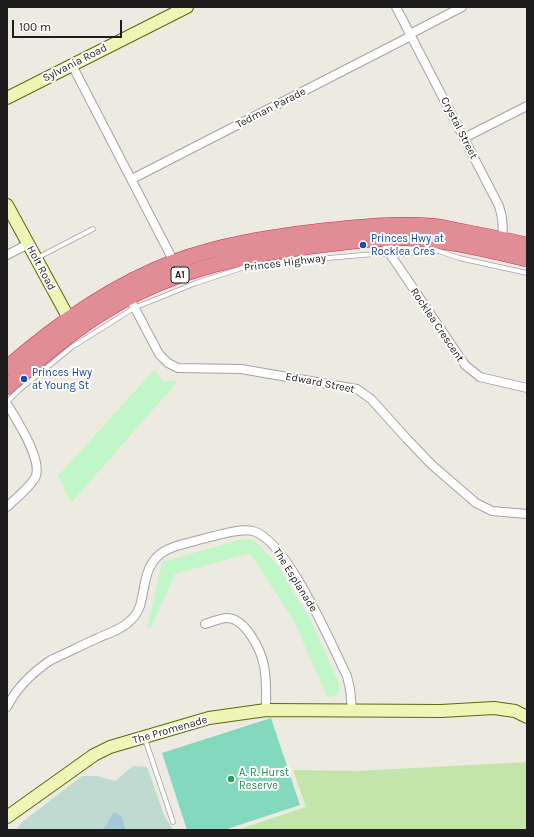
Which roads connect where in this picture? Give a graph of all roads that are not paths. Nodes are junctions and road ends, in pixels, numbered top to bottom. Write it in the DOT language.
graph roads {
  1 [pos="187,7"];
  2 [pos="396,7"];
  3 [pos="462,7"];
  4 [pos="411,35"];
  5 [pos="72,65"];
  6 [pos="7,98"];
  7 [pos="527,106"];
  8 [pos="464,138"];
  9 [pos="132,179"];
  10 [pos="7,205"];
  11 [pos="94,229"];
  12 [pos="383,231"];
  13 [pos="28,244"];
  14 [pos="527,245"];
  15 [pos="500,246"];
  16 [pos="390,254"];
  17 [pos="7,255"];
  18 [pos="37,258"];
  19 [pos="527,259"];
  20 [pos="174,262"];
  21 [pos="527,273"];
  22 [pos="132,302"];
  23 [pos="72,325"];
  24 [pos="7,368"];
  25 [pos="7,387"];
  26 [pos="527,388"];
  27 [pos="7,403"];
  28 [pos="7,507"];
  29 [pos="527,514"];
  30 [pos="205,624"];
  31 [pos="7,707"];
  32 [pos="266,710"];
  33 [pos="352,710"];
  34 [pos="527,718"];
  35 [pos="144,737"];
  36 [pos="8,815"];
  37 [pos="173,822"];
  1 -- 5 [label="street, Sylvania Road"];
  2 -- 4 [label="street, Crystal Street"];
  3 -- 4 [label="street, Tedman Parade"];
  4 -- 8 [label="street, Crystal Street"];
  4 -- 9 [label="street, Tedman Parade"];
  5 -- 6 [label="street, Sylvania Road"];
  5 -- 9 [label="street"];
  7 -- 8 [label="street"];
  8 -- 15 [label="street, Crystal Street"];
  9 -- 20 [label="street"];
  10 -- 13 [label="street, Holt Road"];
  11 -- 18 [label="lane"];
  12 -- 15 [label="highway, Princes Highway / A1"];
  12 -- 16 [label="street, Rocklea Crescent"];
  12 -- 20 [label="highway, Princes Highway / A1"];
  12 -- 22 [label="highway, Princes Highway / A1"];
  13 -- 17 [label="street"];
  13 -- 18 [label="street, Holt Road"];
  14 -- 15 [label="highway, Princes Highway / A1"];
  15 -- 19 [label="highway, Princes Highway / A1"];
  16 -- 21 [label="lane, Princes Highway"];
  16 -- 22 [label="lane, Princes Highway"];
  16 -- 26 [label="street, Rocklea Crescent"];
  18 -- 23 [label="street, Holt Road"];
  20 -- 23 [label="highway, Princes Highway / A1"];
  22 -- 23 [label="highway, Princes Highway / A1"];
  22 -- 27 [label="lane, Princes Highway"];
  22 -- 29 [label="street, Edward Street"];
  23 -- 24 [label="highway, Princes Highway / A1"];
  23 -- 25 [label="highway, Princes Highway / A1"];
  27 -- 28 [label="street"];
  30 -- 32 [label="street"];
  31 -- 33 [label="street, The Esplanade"];
  32 -- 33 [label="street, The Promenade"];
  32 -- 35 [label="street, The Promenade"];
  33 -- 34 [label="street"];
  35 -- 36 [label="street, The Promenade"];
  35 -- 37 [label="lane"];
}
